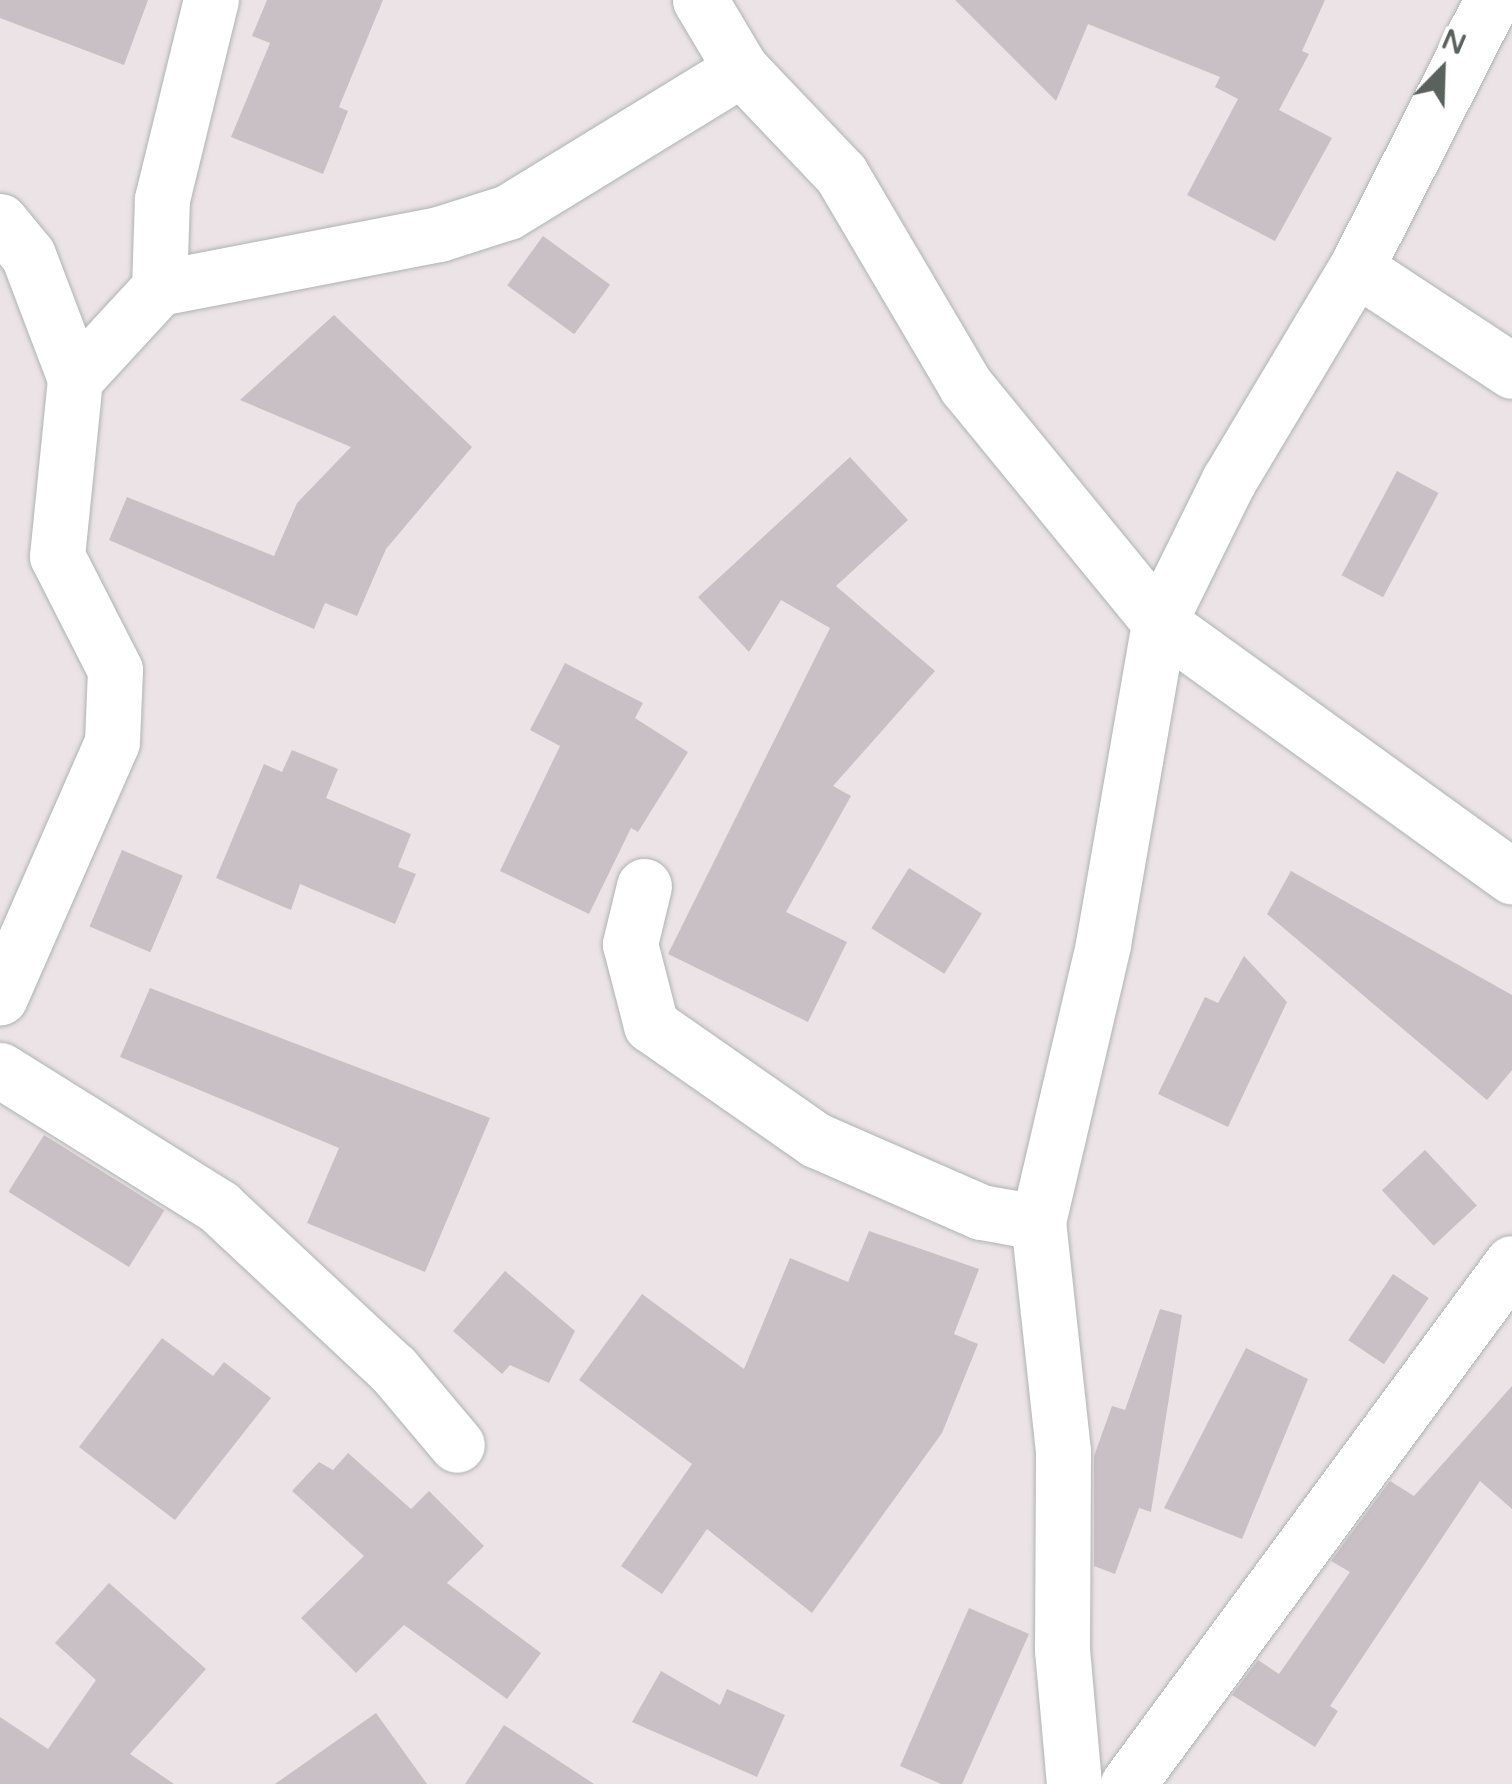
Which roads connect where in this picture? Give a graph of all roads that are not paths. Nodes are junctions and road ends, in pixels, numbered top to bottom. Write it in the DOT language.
graph roads {
  1 [pos="211,0"];
  2 [pos="1492,0"];
  3 [pos="726,25"];
  4 [pos="14,238"];
  5 [pos="1356,268"];
  6 [pos="159,288"];
  7 [pos="0,304"];
  8 [pos="1512,371"];
  9 [pos="75,379"];
  10 [pos="1158,622"];
  11 [pos="1512,877"];
  12 [pos="644,886"];
  13 [pos="0,997"];
  14 [pos="0,1070"];
  15 [pos="1038,1222"];
  16 [pos="1512,1263"];
  17 [pos="457,1445"];
  18 [pos="1074,1784"];
  19 [pos="1128,1784"];
  1 -- 6 [label="street"];
  2 -- 5 [label="street"];
  3 -- 6 [label="street"];
  3 -- 10 [label="street"];
  4 -- 7 [label="street"];
  4 -- 9 [label="street"];
  5 -- 8 [label="street"];
  5 -- 10 [label="street"];
  6 -- 9 [label="street"];
  9 -- 13 [label="street"];
  10 -- 11 [label="street"];
  10 -- 15 [label="street"];
  12 -- 15 [label="street"];
  14 -- 17 [label="street"];
  15 -- 18 [label="street"];
  16 -- 19 [label="street"];
}
